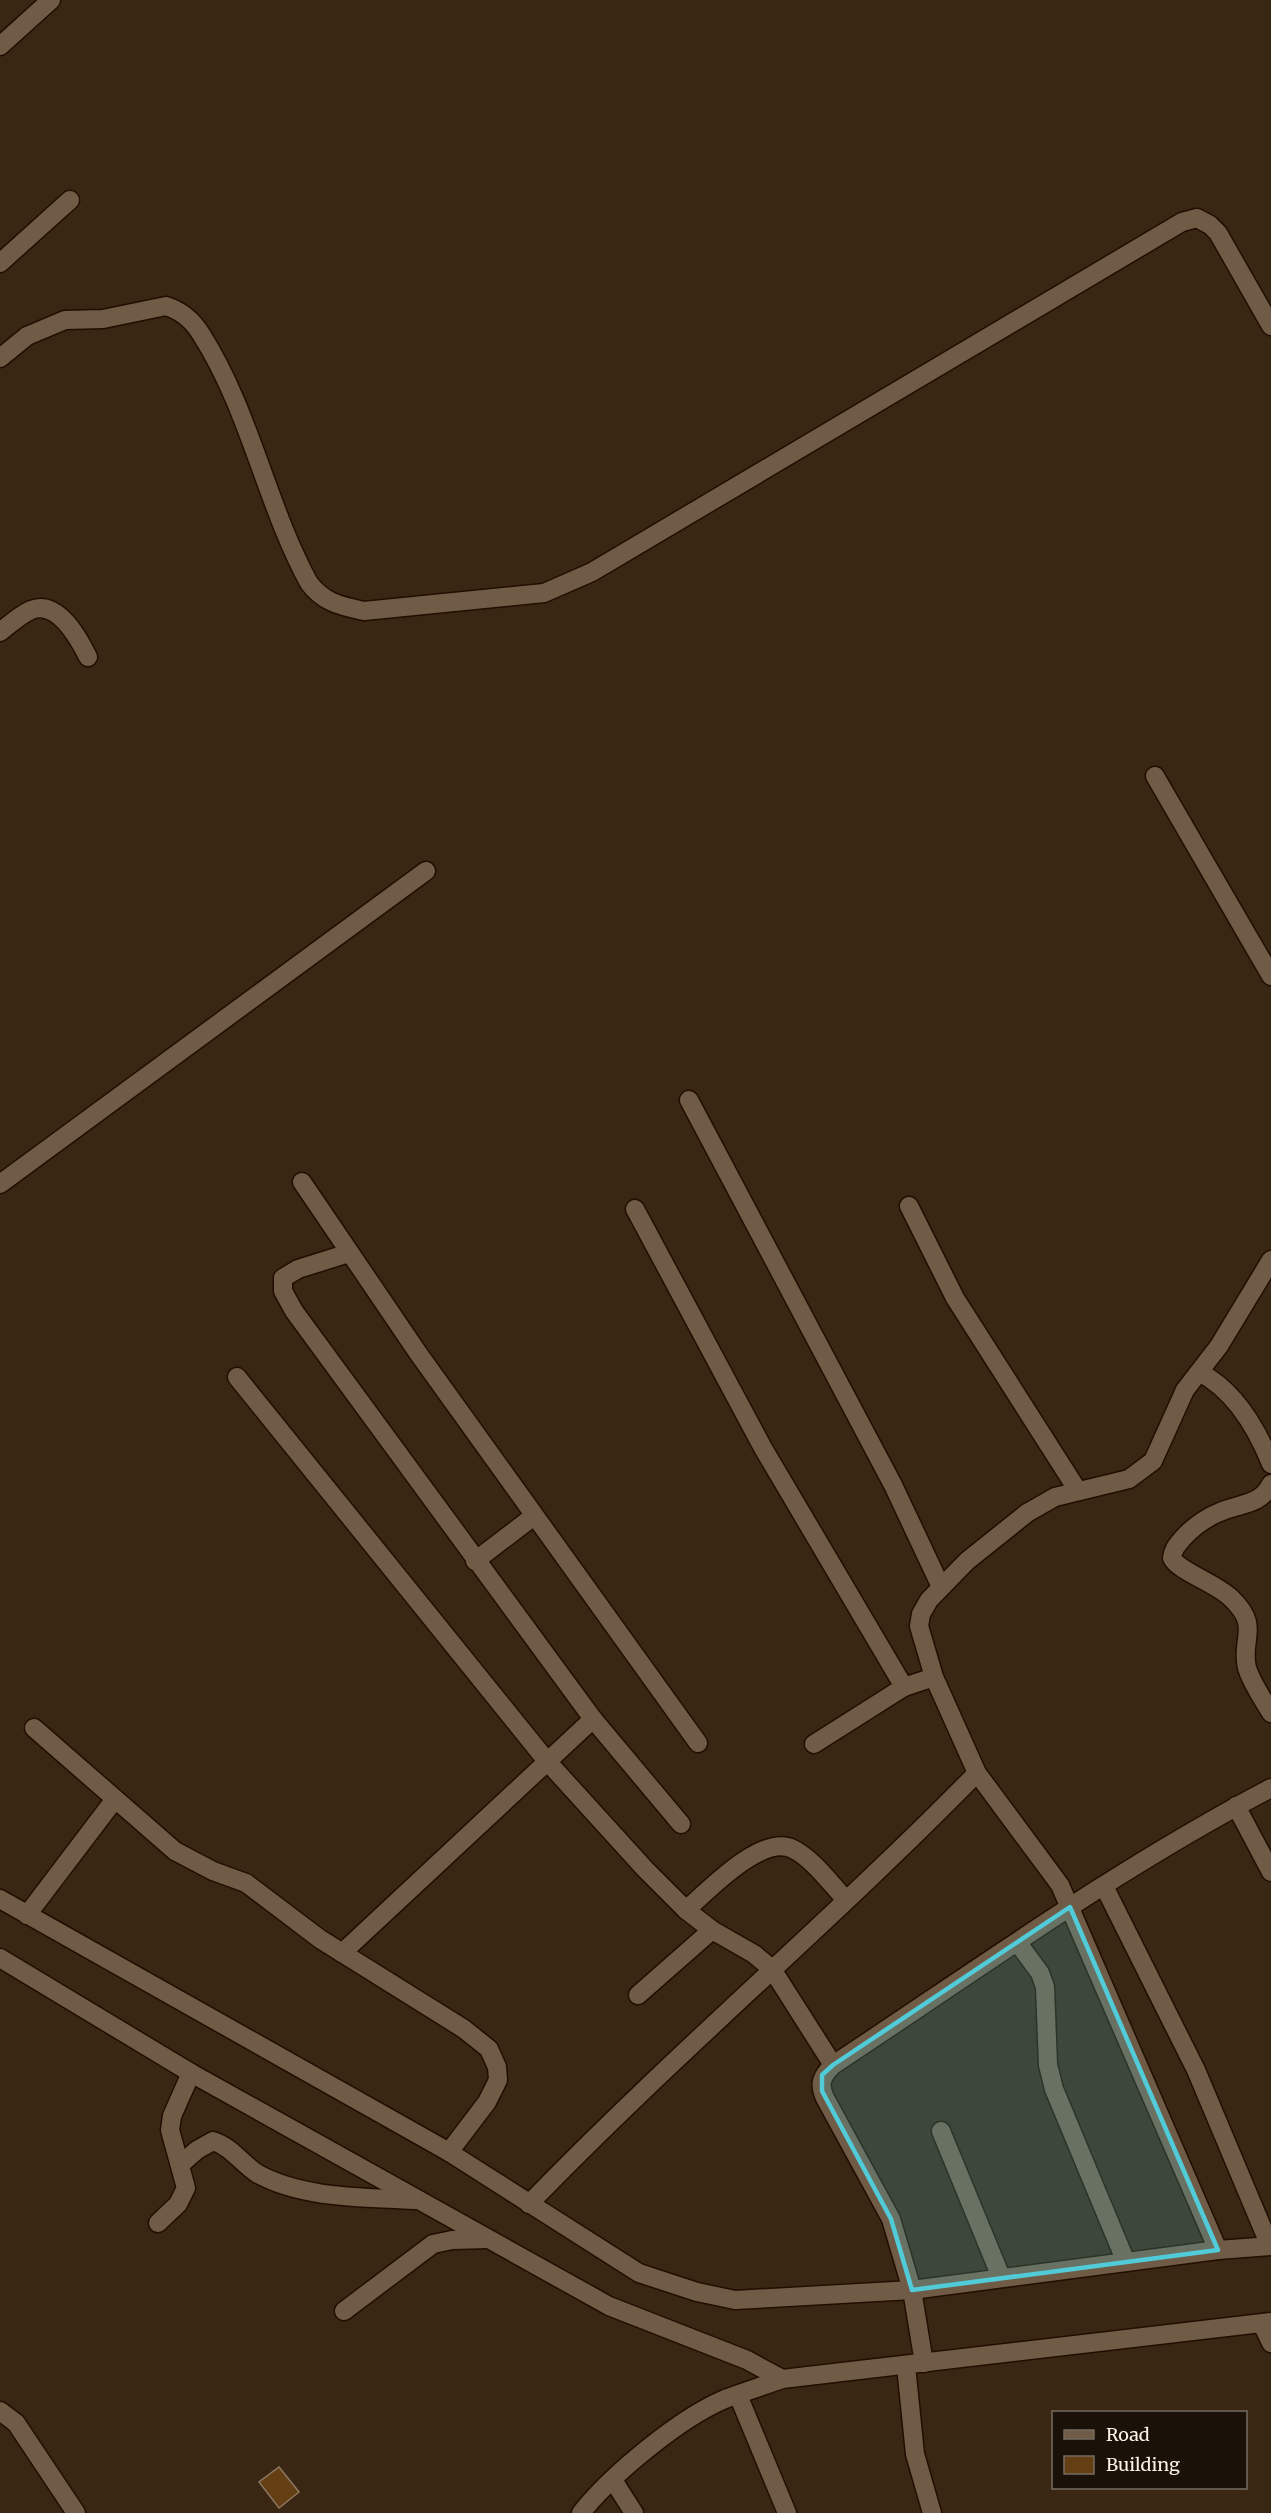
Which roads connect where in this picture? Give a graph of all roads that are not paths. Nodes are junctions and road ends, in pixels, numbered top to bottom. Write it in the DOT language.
graph roads {
  1 [pos="51,0"];
  2 [pos="0,46"];
  3 [pos="70,200"];
  4 [pos="0,263"];
  5 [pos="1271,326"];
  6 [pos="0,358"];
  7 [pos="0,632"];
  8 [pos="88,657"];
  9 [pos="1155,776"];
  10 [pos="426,871"];
  11 [pos="1271,976"];
  12 [pos="689,1100"];
  13 [pos="302,1182"];
  14 [pos="0,1184"];
  15 [pos="909,1206"];
  16 [pos="635,1209"];
  17 [pos="350,1253"];
  18 [pos="1271,1260"];
  19 [pos="1199,1372"];
  20 [pos="237,1377"];
  21 [pos="1271,1464"];
  22 [pos="1271,1484"];
  23 [pos="1078,1491"];
  24 [pos="534,1516"];
  25 [pos="475,1561"];
  26 [pos="941,1587"];
  27 [pos="934,1677"];
  28 [pos="904,1688"];
  29 [pos="1271,1713"];
  30 [pos="593,1719"];
  31 [pos="34,1728"];
  32 [pos="698,1743"];
  33 [pos="814,1744"];
  34 [pos="546,1760"];
  35 [pos="977,1773"];
  36 [pos="1271,1788"];
  37 [pos="116,1799"];
  38 [pos="1236,1806"];
  39 [pos="681,1824"];
  40 [pos="1271,1872"];
  41 [pos="1104,1886"];
  42 [pos="0,1899"];
  43 [pos="846,1900"];
  44 [pos="1070,1907"];
  45 [pos="686,1910"];
  46 [pos="27,1915"];
  47 [pos="712,1930"];
  48 [pos="1018,1943"];
  49 [pos="342,1953"];
  50 [pos="0,1958"];
  51 [pos="772,1969"];
  52 [pos="638,1995"];
  53 [pos="833,2065"];
  54 [pos="191,2073"];
  55 [pos="941,2131"];
  56 [pos="448,2152"];
  57 [pos="181,2164"];
  58 [pos="419,2200"];
  59 [pos="529,2204"];
  60 [pos="158,2223"];
  61 [pos="488,2239"];
  62 [pos="1271,2246"];
  63 [pos="1218,2250"];
  64 [pos="1126,2262"];
  65 [pos="1001,2277"];
  66 [pos="912,2290"];
  67 [pos="344,2311"];
  68 [pos="1266,2323"];
  69 [pos="1271,2343"];
  70 [pos="915,2365"];
  71 [pos="782,2379"];
  72 [pos="738,2395"];
  73 [pos="0,2411"];
  74 [pos="613,2480"];
  75 [pos="76,2513"];
  76 [pos="581,2513"];
  77 [pos="634,2513"];
  78 [pos="788,2513"];
  79 [pos="932,2513"];
  1 -- 2 [label="street"];
  3 -- 4 [label="street"];
  5 -- 6 [label="street"];
  7 -- 8 [label="street"];
  9 -- 11 [label="street"];
  10 -- 14 [label="street"];
  12 -- 26 [label="street"];
  13 -- 17 [label="street"];
  15 -- 23 [label="street"];
  16 -- 28 [label="street"];
  17 -- 24 [label="street"];
  17 -- 25 [label="street"];
  18 -- 19 [label="street"];
  19 -- 21 [label="street"];
  19 -- 23 [label="street"];
  20 -- 34 [label="street"];
  22 -- 29 [label="street"];
  23 -- 26 [label="street"];
  24 -- 25 [label="street"];
  24 -- 32 [label="street"];
  25 -- 30 [label="street"];
  26 -- 27 [label="street"];
  27 -- 28 [label="street"];
  27 -- 35 [label="street"];
  28 -- 33 [label="street"];
  30 -- 34 [label="street"];
  30 -- 39 [label="street"];
  31 -- 37 [label="street"];
  34 -- 45 [label="street"];
  34 -- 49 [label="street"];
  35 -- 43 [label="street"];
  35 -- 44 [label="street"];
  36 -- 38 [label="street"];
  37 -- 46 [label="street"];
  37 -- 49 [label="street"];
  38 -- 40 [label="street"];
  38 -- 41 [label="street"];
  41 -- 44 [label="street"];
  41 -- 62 [label="street"];
  42 -- 46 [label="street"];
  43 -- 45 [label="street"];
  43 -- 51 [label="street"];
  44 -- 48 [label="street"];
  44 -- 63 [label="street"];
  45 -- 47 [label="street"];
  46 -- 56 [label="street"];
  47 -- 51 [label="street"];
  47 -- 52 [label="street"];
  48 -- 53 [label="street"];
  48 -- 64 [label="street"];
  49 -- 56 [label="street"];
  50 -- 54 [label="street"];
  51 -- 53 [label="street"];
  51 -- 59 [label="street"];
  53 -- 66 [label="street"];
  54 -- 57 [label="street"];
  54 -- 58 [label="street"];
  55 -- 65 [label="street"];
  56 -- 59 [label="street"];
  57 -- 58 [label="street"];
  57 -- 60 [label="street"];
  58 -- 61 [label="street"];
  59 -- 66 [label="street"];
  61 -- 67 [label="street"];
  61 -- 71 [label="street"];
  62 -- 63 [label="street"];
  63 -- 64 [label="street"];
  64 -- 65 [label="street"];
  65 -- 66 [label="street"];
  66 -- 70 [label="street"];
  68 -- 69 [label="street"];
  68 -- 70 [label="street"];
  70 -- 71 [label="street"];
  70 -- 79 [label="street"];
  71 -- 72 [label="street"];
  72 -- 74 [label="street"];
  72 -- 78 [label="street"];
  73 -- 75 [label="street"];
  74 -- 76 [label="street"];
  74 -- 77 [label="street"];
}
